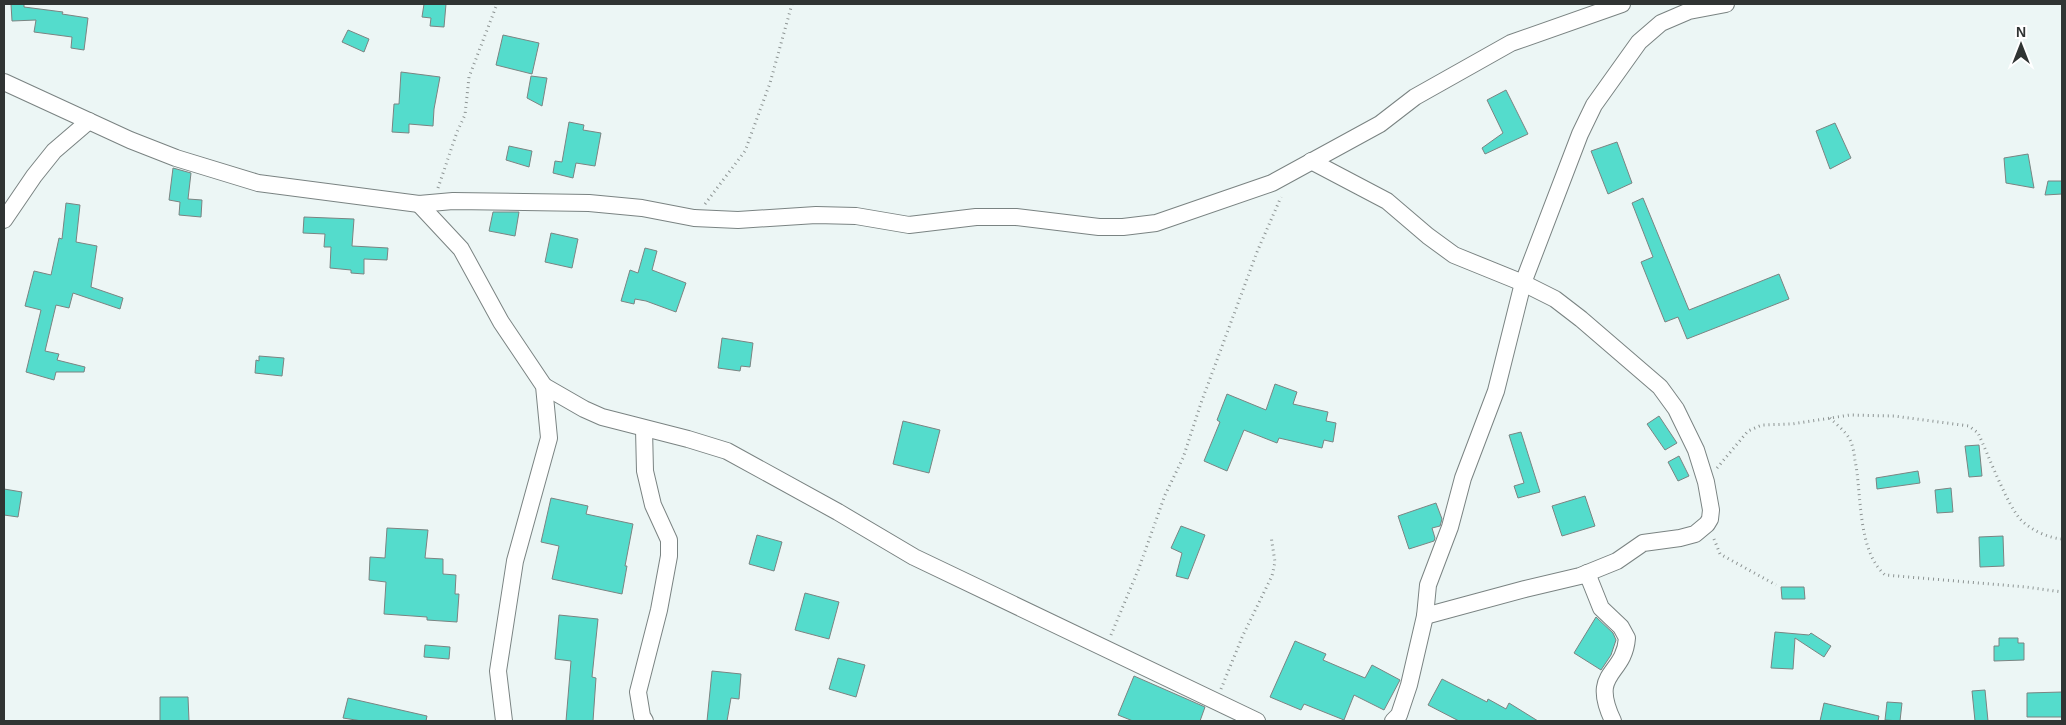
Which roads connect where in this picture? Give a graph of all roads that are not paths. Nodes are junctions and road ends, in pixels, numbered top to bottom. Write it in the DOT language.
graph roads {
  1 [pos="1622,4"];
  2 [pos="1726,4"];
  3 [pos="1587,10"];
  4 [pos="4,82"];
  5 [pos="89,121"];
  6 [pos="1311,161"];
  7 [pos="426,204"];
  8 [pos="4,220"];
  9 [pos="1523,283"];
  10 [pos="544,386"];
  11 [pos="644,429"];
  12 [pos="1587,573"];
  13 [pos="1425,616"];
  14 [pos="642,719"];
  15 [pos="1247,719"];
  16 [pos="504,721"];
  17 [pos="1393,721"];
  18 [pos="1613,721"];
  1 -- 3 [label="street"];
  2 -- 9 [label="street"];
  3 -- 6 [label="street"];
  4 -- 5 [label="street"];
  5 -- 7 [label="street"];
  5 -- 8 [label="street"];
  6 -- 7 [label="street"];
  6 -- 9 [label="street"];
  7 -- 10 [label="street"];
  9 -- 12 [label="street"];
  9 -- 13 [label="street"];
  10 -- 11 [label="street"];
  10 -- 16 [label="street"];
  11 -- 14 [label="street"];
  11 -- 15 [label="street"];
  12 -- 13 [label="street"];
  12 -- 18 [label="street"];
  13 -- 17 [label="street"];
}
